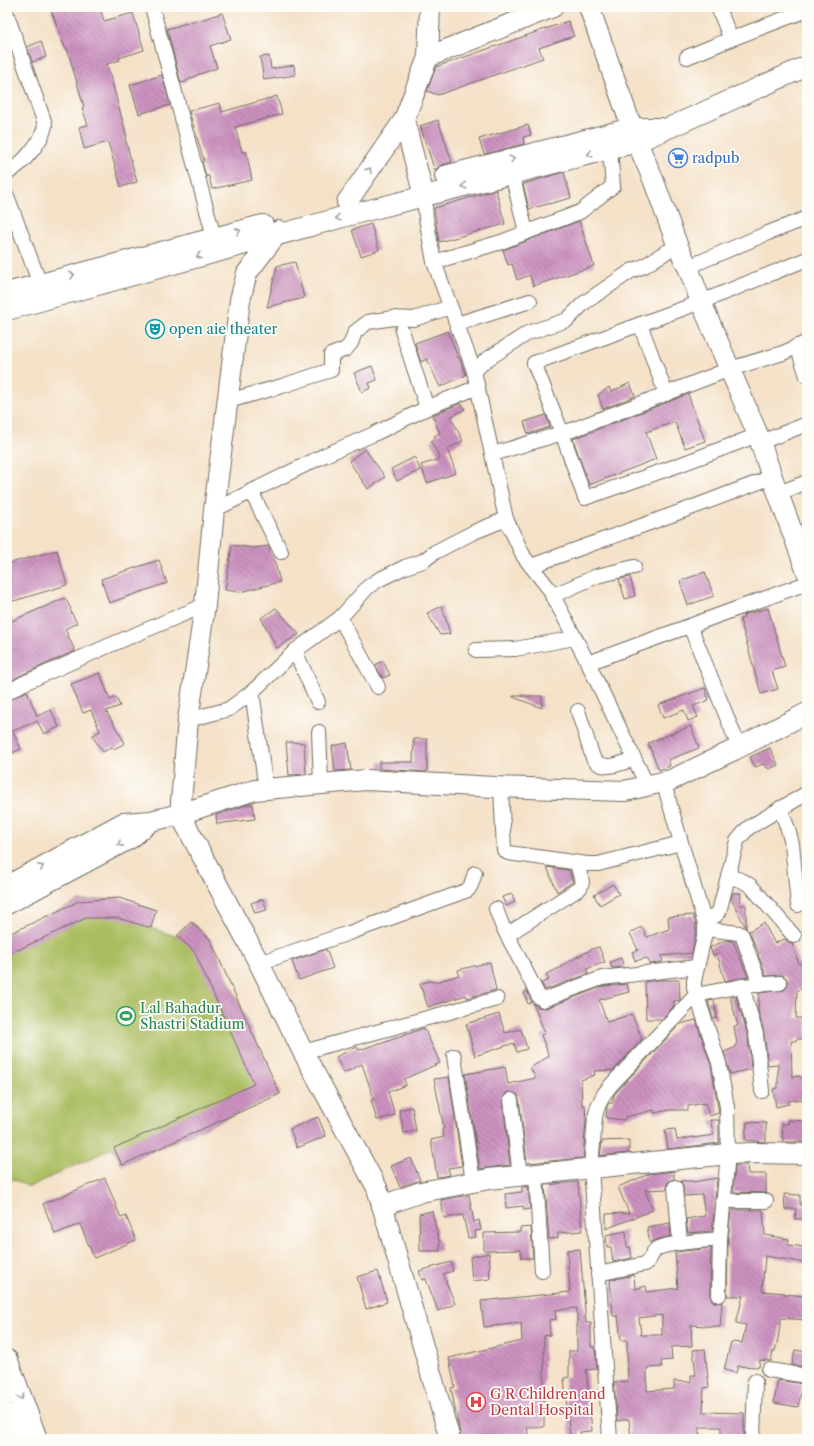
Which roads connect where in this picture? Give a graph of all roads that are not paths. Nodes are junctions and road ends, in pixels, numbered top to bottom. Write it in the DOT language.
graph roads {
  1 [pos="152,7"];
  2 [pos="430,7"];
  3 [pos="553,7"];
  4 [pos="589,7"];
  5 [pos="718,7"];
  6 [pos="807,10"];
  7 [pos="7,15"];
  8 [pos="731,39"];
  9 [pos="428,57"];
  10 [pos="687,57"];
  11 [pos="807,66"];
  12 [pos="404,120"];
  13 [pos="634,135"];
  14 [pos="610,149"];
  15 [pos="7,173"];
  16 [pos="512,174"];
  17 [pos="422,189"];
  18 [pos="7,196"];
  19 [pos="347,202"];
  20 [pos="288,218"];
  21 [pos="807,218"];
  22 [pos="526,232"];
  23 [pos="277,235"];
  24 [pos="219,243"];
  25 [pos="678,247"];
  26 [pos="807,259"];
  27 [pos="434,262"];
  28 [pos="688,267"];
  29 [pos="247,273"];
  30 [pos="43,292"];
  31 [pos="7,293"];
  32 [pos="530,301"];
  33 [pos="701,302"];
  34 [pos="450,307"];
  35 [pos="7,310"];
  36 [pos="457,324"];
  37 [pos="640,324"];
  38 [pos="402,331"];
  39 [pos="802,344"];
  40 [pos="730,369"];
  41 [pos="474,371"];
  42 [pos="807,376"];
  43 [pos="478,387"];
  44 [pos="666,394"];
  45 [pos="228,401"];
  46 [pos="427,408"];
  47 [pos="807,424"];
  48 [pos="562,433"];
  49 [pos="760,439"];
  50 [pos="493,454"];
  51 [pos="807,482"];
  52 [pos="775,485"];
  53 [pos="251,491"];
  54 [pos="214,510"];
  55 [pos="506,518"];
  56 [pos="281,552"];
  57 [pos="531,566"];
  58 [pos="634,567"];
  59 [pos="807,572"];
  60 [pos="807,583"];
  61 [pos="552,596"];
  62 [pos="205,605"];
  63 [pos="340,618"];
  64 [pos="690,626"];
  65 [pos="575,638"];
  66 [pos="476,650"];
  67 [pos="295,651"];
  68 [pos="588,663"];
  69 [pos="378,687"];
  70 [pos="252,692"];
  71 [pos="7,693"];
  72 [pos="318,702"];
  73 [pos="578,711"];
  74 [pos="807,713"];
  75 [pos="188,720"];
  76 [pos="319,732"];
  77 [pos="740,747"];
  78 [pos="634,759"];
  79 [pos="655,783"];
  80 [pos="322,784"];
  81 [pos="502,787"];
  82 [pos="266,789"];
  83 [pos="807,793"];
  84 [pos="780,808"];
  85 [pos="180,814"];
  86 [pos="151,821"];
  87 [pos="681,842"];
  88 [pos="577,863"];
  89 [pos="475,873"];
  90 [pos="728,876"];
  91 [pos="7,886"];
  92 [pos="7,904"];
  93 [pos="798,905"];
  94 [pos="496,909"];
  95 [pos="704,923"];
  96 [pos="507,935"];
  97 [pos="794,936"];
  98 [pos="259,963"];
  99 [pos="697,967"];
  100 [pos="780,983"];
  101 [pos="760,985"];
  102 [pos="742,986"];
  103 [pos="696,995"];
  104 [pos="497,999"];
  105 [pos="303,1052"];
  106 [pos="454,1056"];
  107 [pos="762,1091"];
  108 [pos="511,1100"];
  109 [pos="728,1154"];
  110 [pos="807,1154"];
  111 [pos="591,1168"];
  112 [pos="528,1175"];
  113 [pos="473,1182"];
  114 [pos="675,1187"];
  115 [pos="766,1201"];
  116 [pos="724,1202"];
  117 [pos="382,1206"];
  118 [pos="720,1239"];
  119 [pos="680,1243"];
  120 [pos="542,1271"];
  121 [pos="598,1274"];
  122 [pos="719,1295"];
  123 [pos="7,1361"];
  124 [pos="769,1370"];
  125 [pos="807,1376"];
  126 [pos="755,1381"];
  127 [pos="7,1415"];
  128 [pos="16,1439"];
  129 [pos="36,1439"];
  130 [pos="450,1439"];
  131 [pos="610,1439"];
  132 [pos="753,1439"];
  1 -- 24 [label="street"];
  2 -- 9 [label="street"];
  3 -- 9 [label="street"];
  4 -- 13 [label="street"];
  5 -- 8 [label="street"];
  6 -- 8 [label="street"];
  7 -- 15 [label="street"];
  8 -- 10 [label="street"];
  9 -- 12 [label="street"];
  11 -- 13 [label="street"];
  12 -- 17 [label="street"];
  19 -- 12 [label="street, one-way"];
  13 -- 14 [label="street"];
  17 -- 13 [label="street, one-way"];
  13 -- 25 [label="street"];
  14 -- 16 [label="street, one-way"];
  14 -- 22 [label="street"];
  16 -- 17 [label="street, one-way"];
  16 -- 22 [label="street"];
  17 -- 19 [label="street"];
  17 -- 23 [label="street, one-way"];
  17 -- 27 [label="street"];
  18 -- 30 [label="street"];
  19 -- 20 [label="street"];
  20 -- 23 [label="street"];
  24 -- 20 [label="street, one-way"];
  21 -- 28 [label="street"];
  22 -- 27 [label="street"];
  23 -- 24 [label="street"];
  23 -- 29 [label="street"];
  24 -- 29 [label="street"];
  24 -- 30 [label="street"];
  25 -- 28 [label="street"];
  25 -- 41 [label="street"];
  26 -- 33 [label="street"];
  27 -- 34 [label="street"];
  28 -- 33 [label="street"];
  29 -- 45 [label="street"];
  30 -- 31 [label="street"];
  30 -- 35 [label="street"];
  32 -- 36 [label="street"];
  33 -- 37 [label="street"];
  33 -- 40 [label="street"];
  34 -- 36 [label="street"];
  34 -- 45 [label="street"];
  36 -- 41 [label="street"];
  37 -- 44 [label="street"];
  37 -- 48 [label="street"];
  38 -- 46 [label="street"];
  39 -- 40 [label="street"];
  39 -- 42 [label="street"];
  40 -- 44 [label="street"];
  40 -- 49 [label="street"];
  41 -- 43 [label="street"];
  43 -- 46 [label="street"];
  43 -- 50 [label="street"];
  44 -- 48 [label="street"];
  45 -- 54 [label="street"];
  46 -- 53 [label="street"];
  47 -- 49 [label="street"];
  48 -- 49 [label="street"];
  48 -- 50 [label="street"];
  49 -- 52 [label="street"];
  50 -- 55 [label="street"];
  51 -- 52 [label="street"];
  52 -- 57 [label="street"];
  52 -- 59 [label="street"];
  53 -- 54 [label="street"];
  53 -- 56 [label="street"];
  54 -- 62 [label="street"];
  55 -- 57 [label="street"];
  55 -- 63 [label="street"];
  57 -- 61 [label="street"];
  58 -- 61 [label="street"];
  60 -- 64 [label="street"];
  61 -- 65 [label="street"];
  62 -- 71 [label="street"];
  62 -- 75 [label="street"];
  63 -- 67 [label="street"];
  63 -- 69 [label="street"];
  64 -- 68 [label="street"];
  64 -- 77 [label="street"];
  65 -- 66 [label="street"];
  65 -- 68 [label="street"];
  67 -- 70 [label="street"];
  67 -- 72 [label="street"];
  68 -- 78 [label="street"];
  70 -- 75 [label="street"];
  70 -- 82 [label="street"];
  73 -- 78 [label="street"];
  74 -- 77 [label="street"];
  75 -- 85 [label="street"];
  76 -- 80 [label="street"];
  77 -- 79 [label="street"];
  78 -- 79 [label="street"];
  79 -- 81 [label="street"];
  79 -- 87 [label="street"];
  80 -- 81 [label="street"];
  80 -- 82 [label="street"];
  81 -- 88 [label="street"];
  82 -- 85 [label="street"];
  83 -- 84 [label="street"];
  84 -- 90 [label="street"];
  84 -- 93 [label="street"];
  85 -- 86 [label="street"];
  85 -- 98 [label="street"];
  91 -- 86 [label="street, one-way"];
  86 -- 92 [label="street, one-way"];
  87 -- 88 [label="street"];
  87 -- 95 [label="street"];
  88 -- 96 [label="street"];
  89 -- 98 [label="street"];
  90 -- 95 [label="street"];
  90 -- 97 [label="street"];
  94 -- 96 [label="street"];
  95 -- 99 [label="street"];
  95 -- 101 [label="street"];
  96 -- 99 [label="street"];
  98 -- 105 [label="street"];
  99 -- 103 [label="street"];
  100 -- 101 [label="street"];
  101 -- 102 [label="street"];
  102 -- 103 [label="street"];
  102 -- 107 [label="street"];
  103 -- 109 [label="street"];
  103 -- 111 [label="street"];
  104 -- 105 [label="street"];
  105 -- 117 [label="street"];
  106 -- 113 [label="street"];
  108 -- 112 [label="street"];
  109 -- 110 [label="street"];
  109 -- 111 [label="street"];
  109 -- 116 [label="street"];
  111 -- 112 [label="street"];
  111 -- 121 [label="street"];
  112 -- 113 [label="street"];
  112 -- 120 [label="street"];
  113 -- 117 [label="street"];
  114 -- 119 [label="street"];
  115 -- 116 [label="street"];
  116 -- 118 [label="street"];
  117 -- 130 [label="street"];
  118 -- 119 [label="street"];
  118 -- 122 [label="street"];
  119 -- 121 [label="street"];
  121 -- 131 [label="street"];
  123 -- 129 [label="highway, one-way"];
  124 -- 125 [label="street"];
  126 -- 132 [label="street"];
  127 -- 128 [label="highway"];
}
